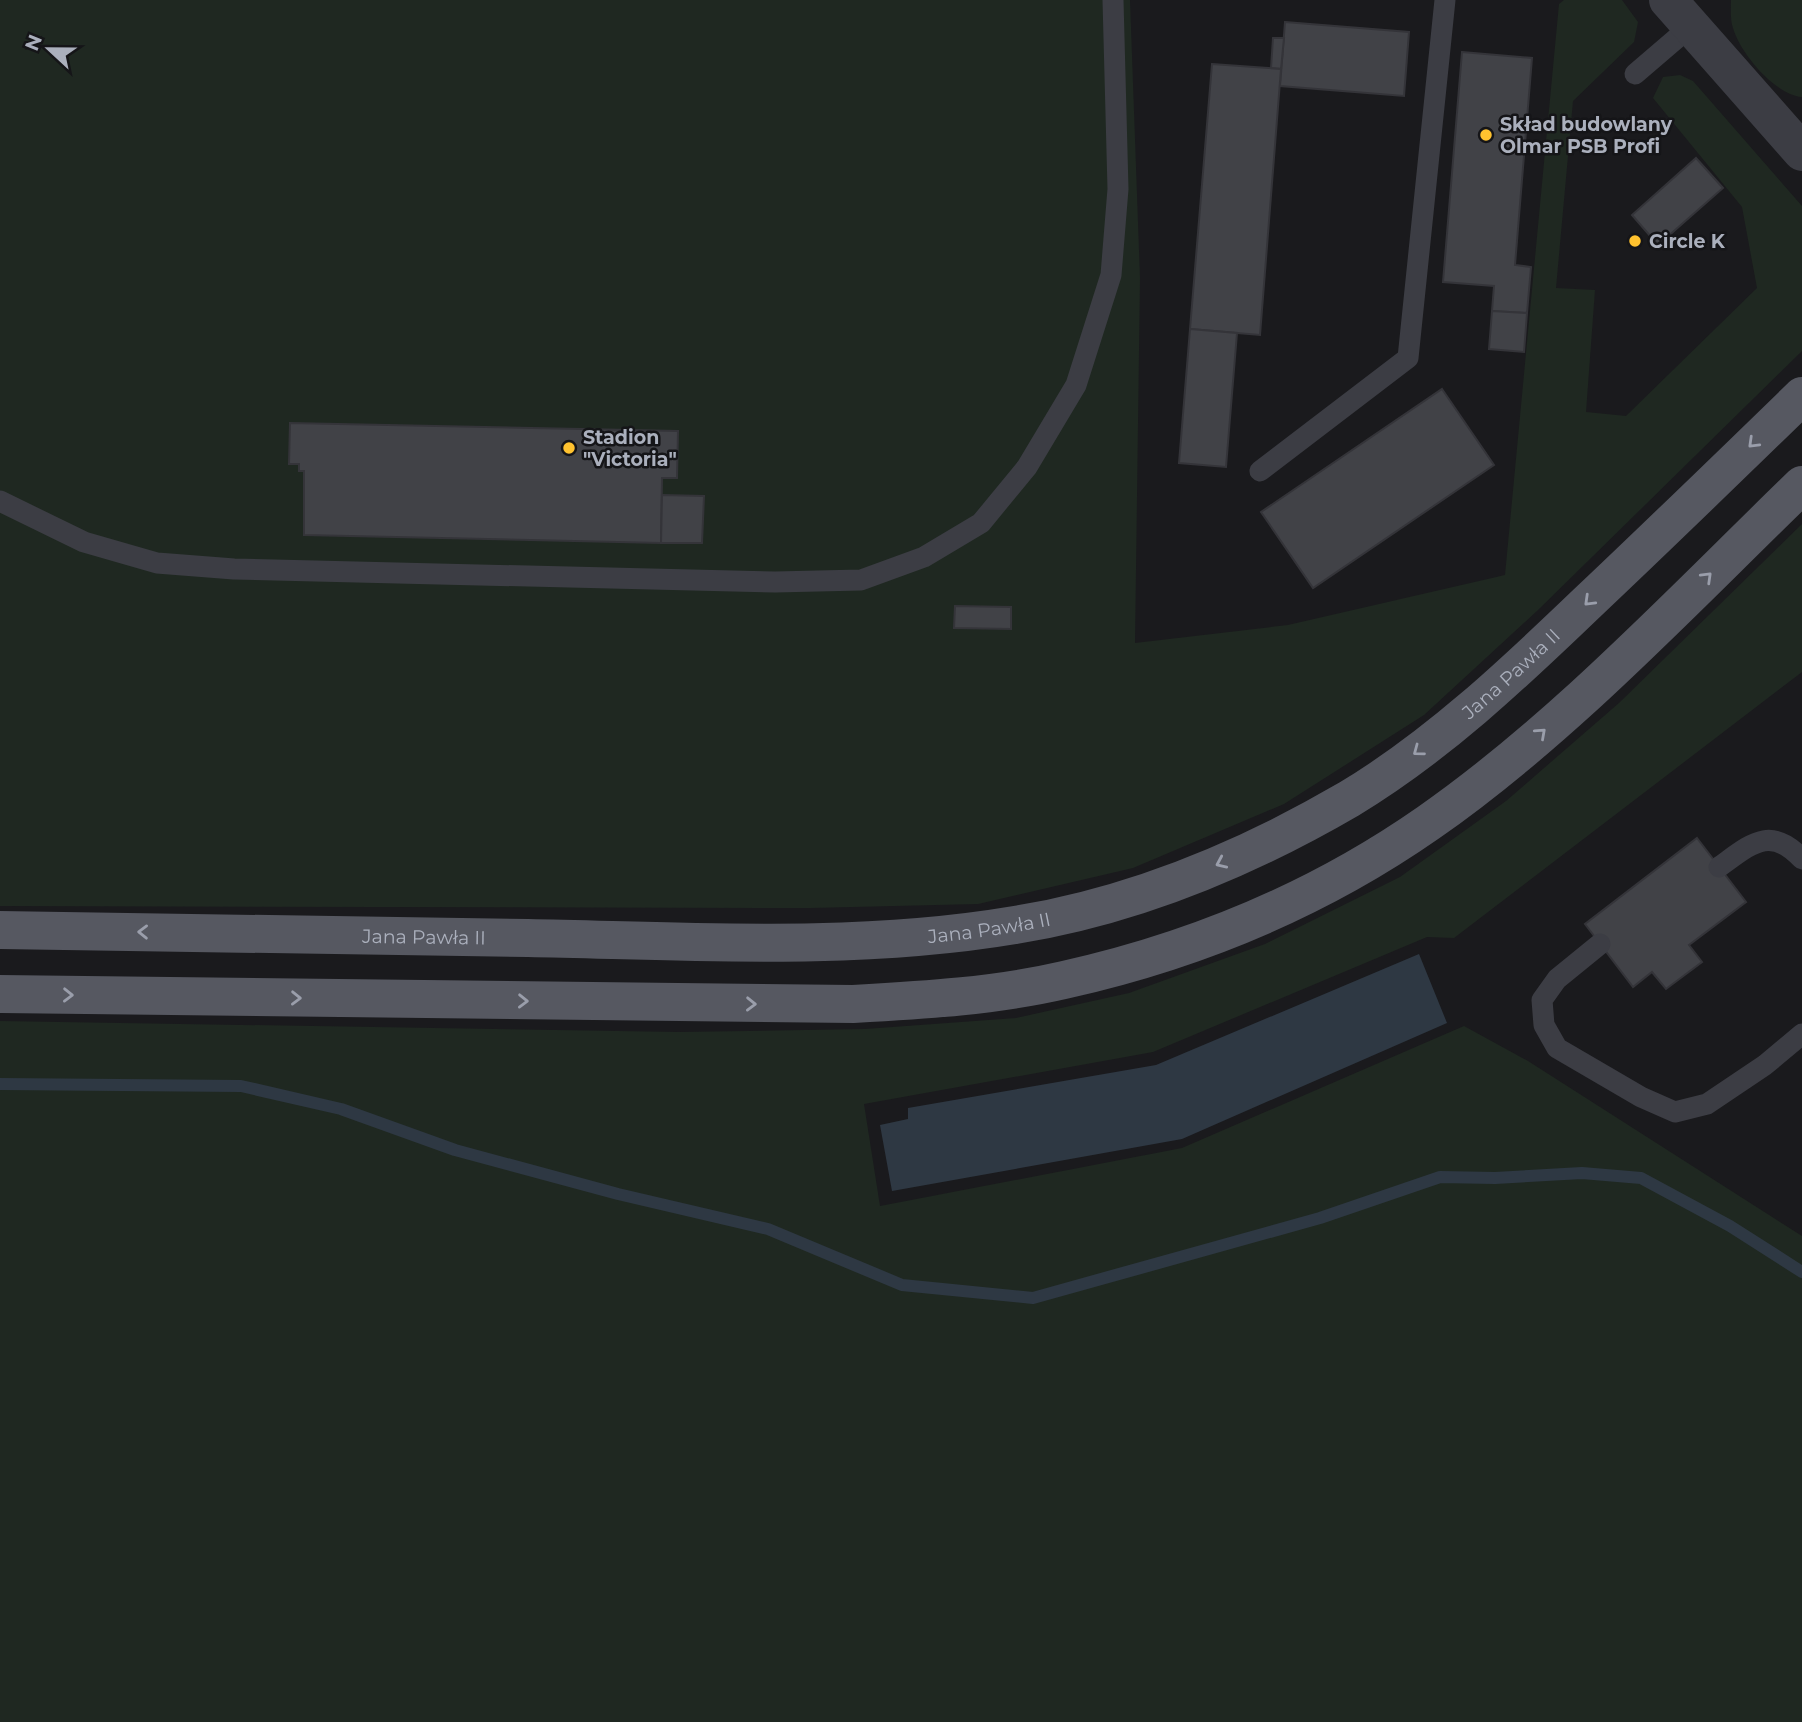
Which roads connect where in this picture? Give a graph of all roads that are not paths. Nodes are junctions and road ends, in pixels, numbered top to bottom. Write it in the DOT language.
graph roads {
  1 [pos="1113,0"];
  2 [pos="1445,0"];
  3 [pos="1680,13"];
  4 [pos="1635,74"];
  5 [pos="1802,152"];
  6 [pos="1802,396"];
  7 [pos="1260,471"];
  8 [pos="1802,485"];
  9 [pos="0,501"];
  10 [pos="1802,859"];
  11 [pos="1719,867"];
  12 [pos="0,930"];
  13 [pos="1600,944"];
  14 [pos="0,994"];
  15 [pos="1802,1034"];
  1 -- 9 [label="lane"];
  2 -- 7 [label="lane"];
  3 -- 4 [label="lane"];
  3 -- 5 [label="street"];
  6 -- 12 [label="main road, Jana Pawła II, one-way"];
  14 -- 8 [label="main road, one-way"];
  10 -- 11 [label="lane"];
  13 -- 15 [label="lane"];
}
